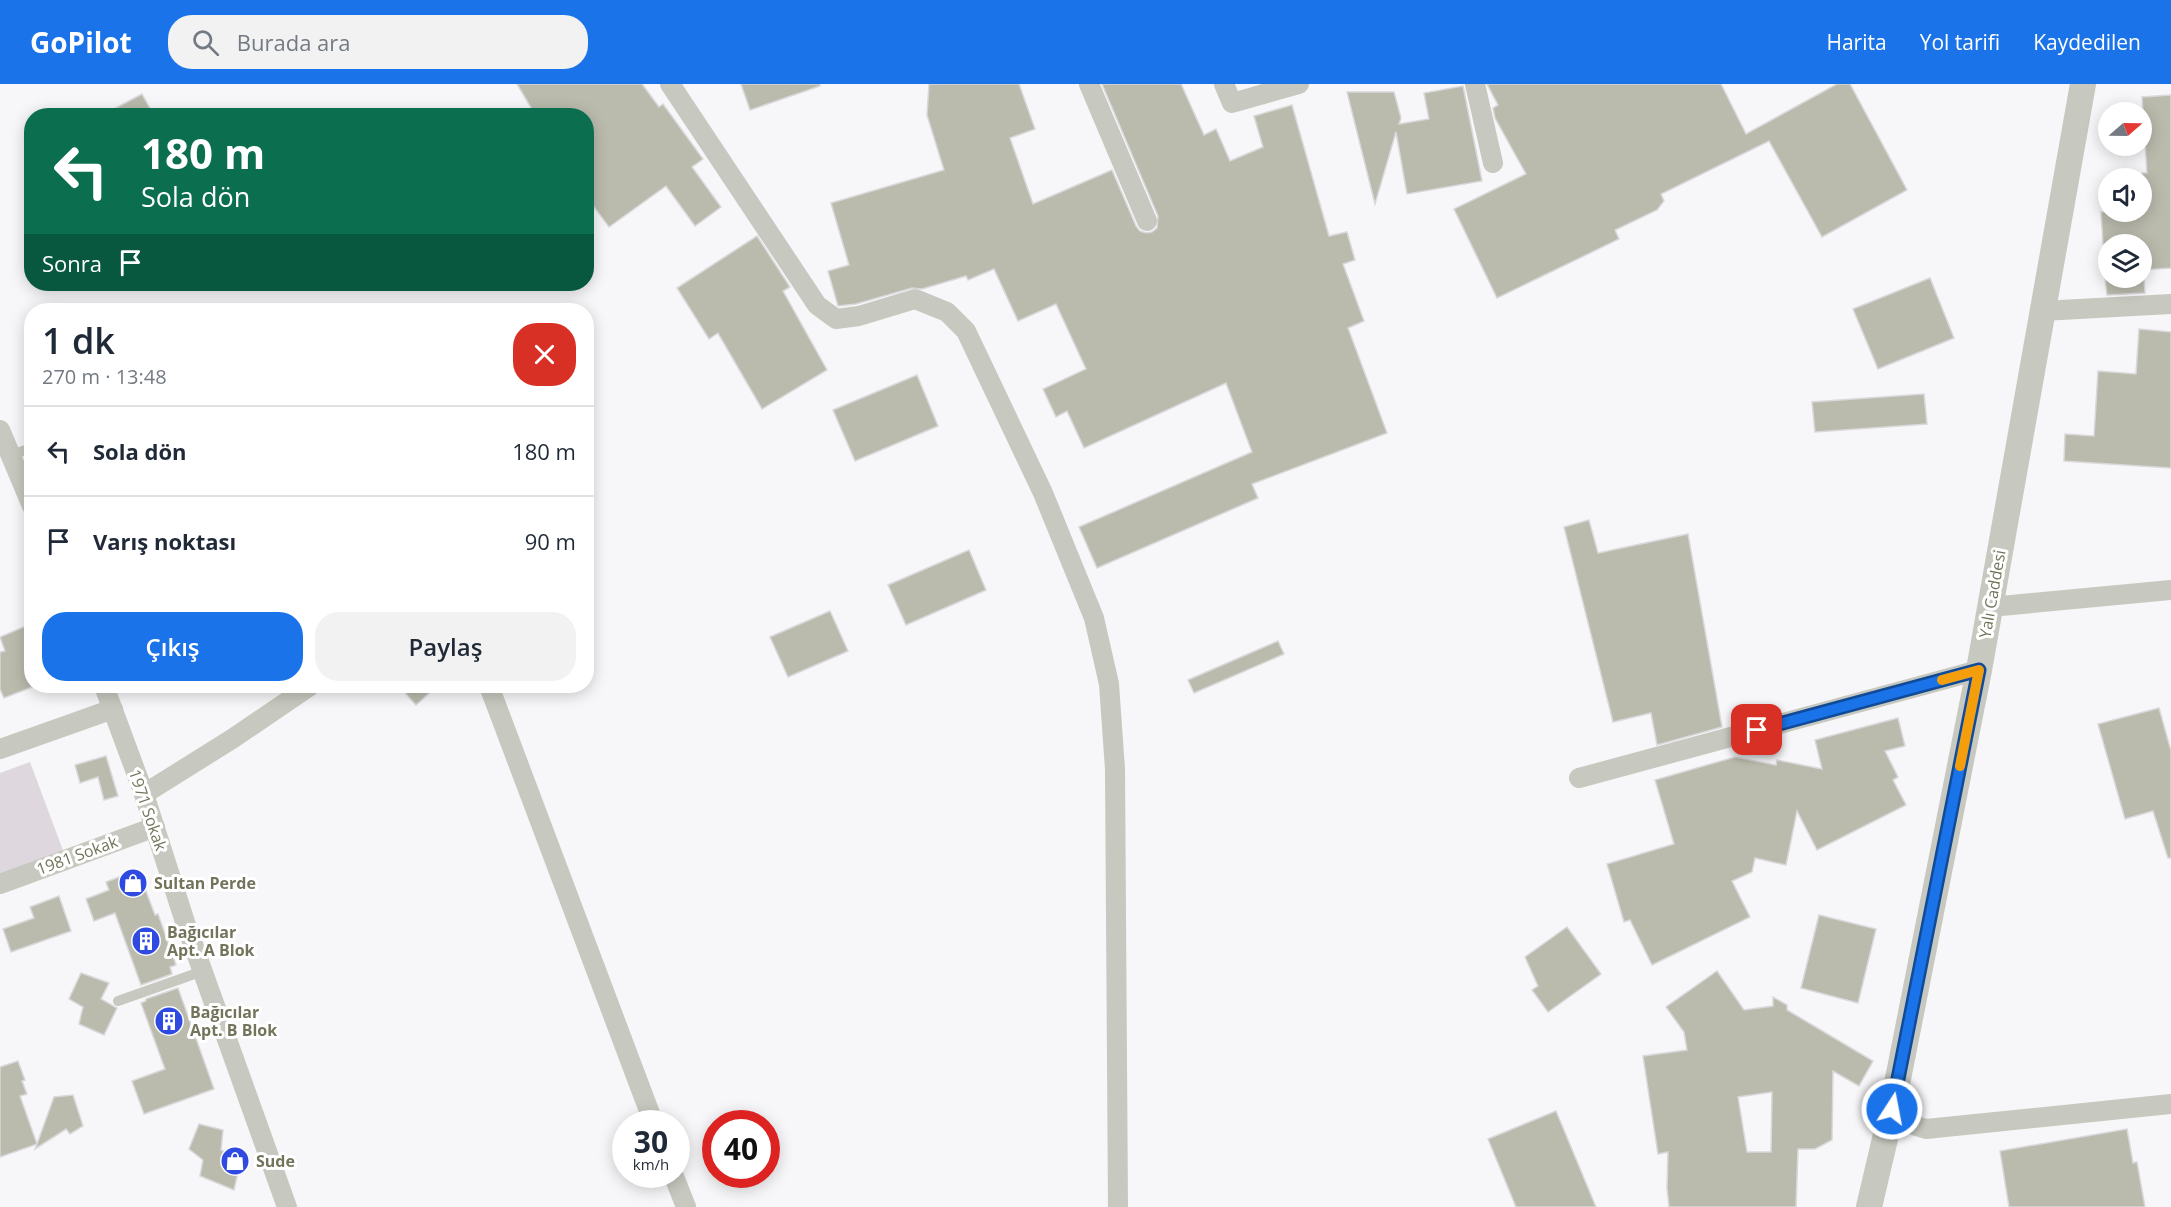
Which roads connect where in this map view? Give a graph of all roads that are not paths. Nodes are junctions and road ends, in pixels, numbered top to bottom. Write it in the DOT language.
graph roads {
  1 [pos="670,84"];
  2 [pos="1089,84"];
  3 [pos="1224,84"];
  4 [pos="1299,84"];
  5 [pos="1475,84"];
  6 [pos="2083,84"];
  7 [pos="1493,163"];
  8 [pos="1147,221"];
  9 [pos="2171,304"];
  10 [pos="2042,311"];
  11 [pos="0,430"];
  12 [pos="24,451"];
  13 [pos="11,455"];
  14 [pos="24,487"];
  15 [pos="2171,590"];
  16 [pos="1990,607"];
  17 [pos="1979,670"];
  18 [pos="107,693"];
  19 [pos="300,693"];
  20 [pos="492,693"];
  21 [pos="113,709"];
  22 [pos="0,749"];
  23 [pos="1579,778"];
  24 [pos="144,794"];
  25 [pos="155,827"];
  26 [pos="0,884"];
  27 [pos="203,971"];
  28 [pos="118,1001"];
  29 [pos="2171,1104"];
  30 [pos="1892,1109"];
  31 [pos="649,1110"];
  32 [pos="679,1188"];
  33 [pos="281,1205"];
  34 [pos="686,1207"];
  35 [pos="1118,1207"];
  36 [pos="1869,1207"];
  1 -- 35 [label="street"];
  2 -- 8 [label="street"];
  3 -- 4 [label="street"];
  5 -- 7 [label="street"];
  6 -- 10 [label="street, Yalı Caddesi"];
  9 -- 10 [label="street"];
  10 -- 16 [label="street, Yalı Caddesi"];
  11 -- 13 [label="street"];
  12 -- 13 [label="lane"];
  13 -- 14 [label="street"];
  15 -- 16 [label="street"];
  16 -- 17 [label="street, Yalı Caddesi"];
  17 -- 23 [label="street"];
  17 -- 30 [label="street, Yalı Caddesi"];
  18 -- 21 [label="street, 1971 Sokak"];
  19 -- 24 [label="street"];
  20 -- 31 [label="street"];
  21 -- 22 [label="street"];
  21 -- 24 [label="street, 1971 Sokak"];
  24 -- 25 [label="street, 1971 Sokak"];
  25 -- 26 [label="street, 1981 Sokak"];
  25 -- 27 [label="street, 1971 Sokak"];
  27 -- 28 [label="lane"];
  27 -- 33 [label="street, 1971 Sokak"];
  29 -- 30 [label="street"];
  30 -- 36 [label="street, Yalı Caddesi"];
  32 -- 34 [label="street"];
}
